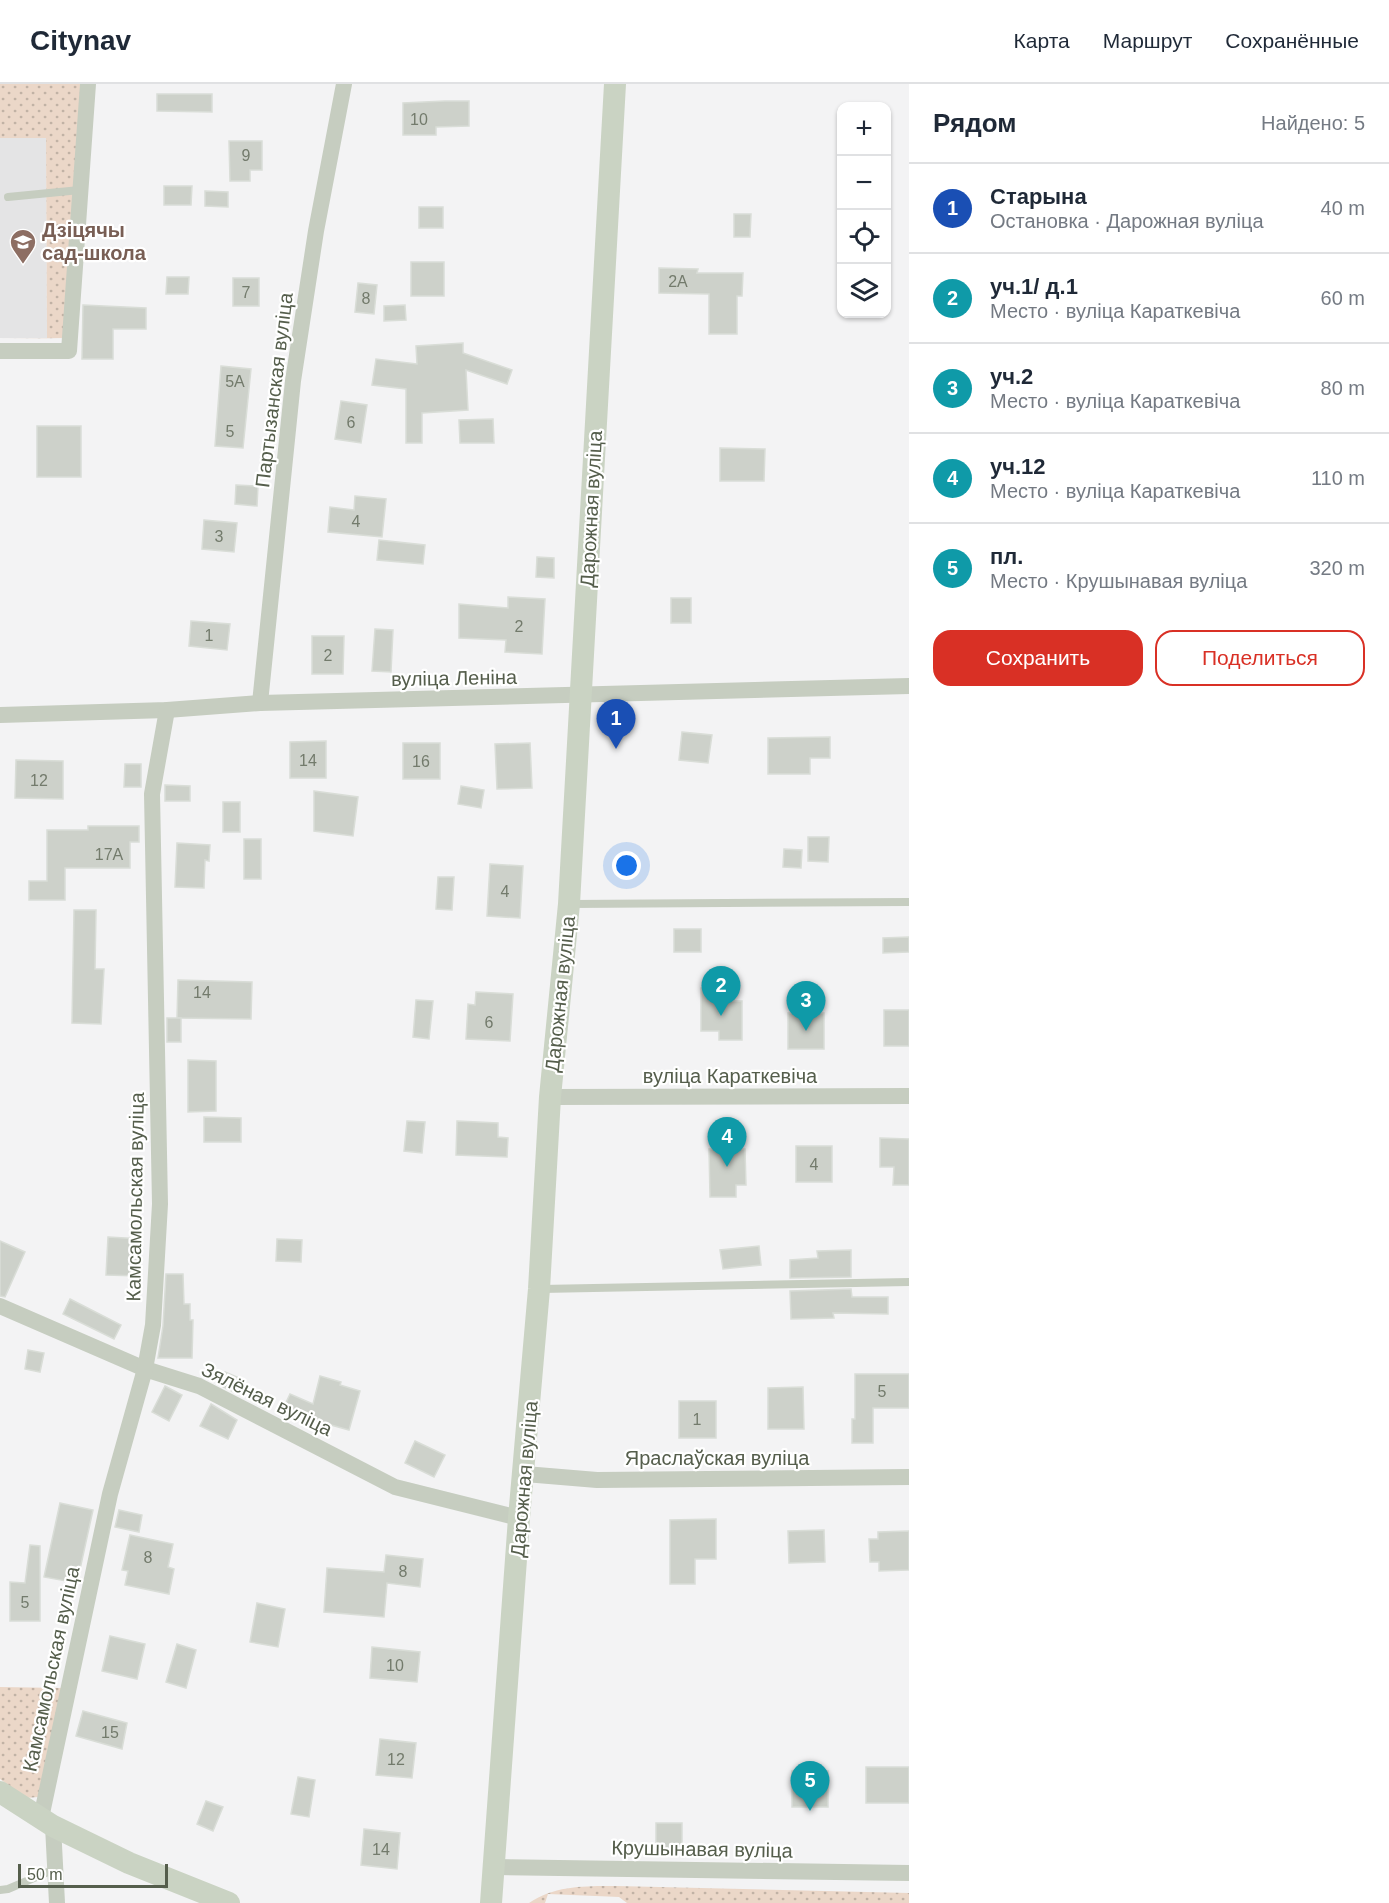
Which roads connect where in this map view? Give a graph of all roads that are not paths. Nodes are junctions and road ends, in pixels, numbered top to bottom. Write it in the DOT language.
graph roads {
  1 [pos="88,84"];
  2 [pos="344,84"];
  3 [pos="615,84"];
  4 [pos="80,189"];
  5 [pos="8,196"];
  6 [pos="0,351"];
  7 [pos="909,686"];
  8 [pos="581,697"];
  9 [pos="260,703"];
  10 [pos="167,710"];
  11 [pos="0,715"];
  12 [pos="909,902"];
  13 [pos="569,904"];
  14 [pos="909,1096"];
  15 [pos="550,1097"];
  16 [pos="909,1282"];
  17 [pos="539,1289"];
  18 [pos="0,1306"];
  19 [pos="145,1368"];
  20 [pos="525,1474"];
  21 [pos="909,1478"];
  22 [pos="519,1518"];
  23 [pos="0,1792"];
  24 [pos="47,1822"];
  25 [pos="494,1868"];
  26 [pos="55,1869"];
  27 [pos="909,1873"];
  28 [pos="0,1890"];
  29 [pos="57,1903"];
  30 [pos="229,1903"];
  31 [pos="491,1903"];
  1 -- 4 [label="street"];
  2 -- 9 [label="street, Партызанская вуліца"];
  3 -- 8 [label="main road, Дарожная вуліца"];
  4 -- 5 [label="lane"];
  4 -- 6 [label="street"];
  7 -- 8 [label="street, вуліца Леніна"];
  8 -- 9 [label="street, вуліца Леніна"];
  8 -- 13 [label="main road, Дарожная вуліца"];
  9 -- 10 [label="street, вуліца Леніна"];
  10 -- 11 [label="street, вуліца Леніна"];
  10 -- 19 [label="street, Камсамольская вуліца"];
  12 -- 13 [label="lane"];
  13 -- 15 [label="main road, Дарожная вуліца"];
  14 -- 15 [label="street, вуліца Караткевіча"];
  15 -- 17 [label="main road, Дарожная вуліца"];
  16 -- 17 [label="lane"];
  17 -- 20 [label="main road, Дарожная вуліца"];
  18 -- 19 [label="street, Зялёная вуліца"];
  19 -- 22 [label="street, Зялёная вуліца"];
  19 -- 24 [label="street, Камсамольская вуліца"];
  20 -- 21 [label="street, Яраслаўская вуліца"];
  20 -- 22 [label="main road, Дарожная вуліца"];
  22 -- 25 [label="main road, Дарожная вуліца"];
  23 -- 24 [label="main road"];
  24 -- 26 [label="street, Камсамольская вуліца"];
  24 -- 30 [label="main road"];
  25 -- 27 [label="street, Крушынавая вуліца"];
  25 -- 31 [label="main road, Дарожная вуліца"];
  26 -- 28 [label="lane"];
  26 -- 29 [label="street, Камсамольская вуліца"];
}
